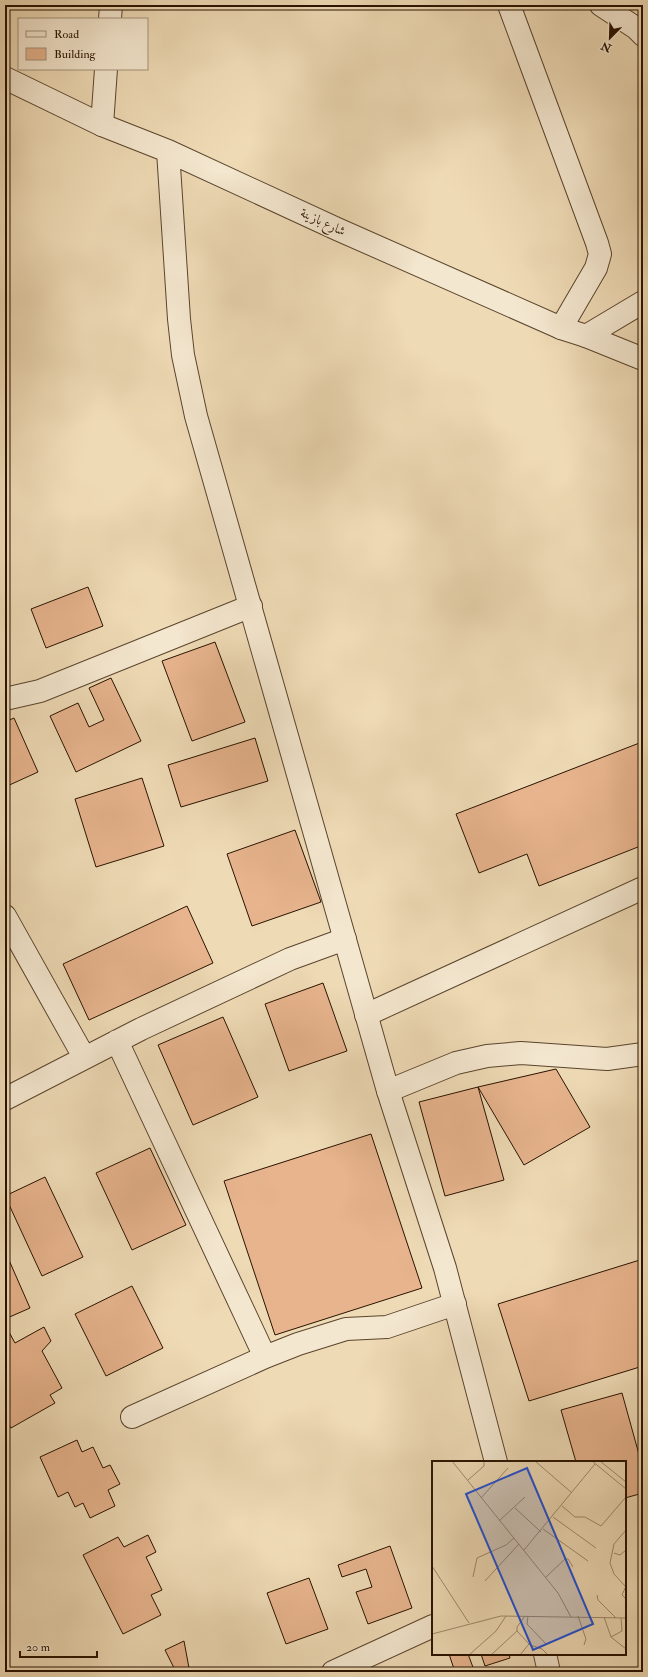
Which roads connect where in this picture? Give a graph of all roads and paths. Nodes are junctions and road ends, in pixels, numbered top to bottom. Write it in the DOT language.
graph roads {
  1 [pos="111,5"];
  2 [pos="509,5"];
  3 [pos="601,5"];
  4 [pos="110,18"];
  5 [pos="643,35"];
  6 [pos="106,70"];
  7 [pos="5,78"];
  8 [pos="102,125"];
  9 [pos="168,151"];
  10 [pos="643,302"];
  11 [pos="561,328"];
  12 [pos="586,336"];
  13 [pos="643,359"];
  14 [pos="251,606"];
  15 [pos="5,699"];
  16 [pos="643,888"];
  17 [pos="5,916"];
  18 [pos="345,939"];
  19 [pos="366,1015"];
  20 [pos="117,1040"];
  21 [pos="643,1054"];
  22 [pos="84,1057"];
  23 [pos="388,1091"];
  24 [pos="5,1098"];
  25 [pos="454,1304"];
  26 [pos="265,1357"];
  27 [pos="132,1417"];
  28 [pos="496,1461"];
  29 [pos="432,1626"];
  30 [pos="545,1655"];
  31 [pos="333,1672"];
  32 [pos="549,1672"];
  1 -- 4 [label="street"];
  2 -- 11 [label="street"];
  3 -- 5 [label="street"];
  6 -- 8 [label="street"];
  7 -- 8 [label="street, شارع بازينة"];
  8 -- 9 [label="street, شارع بازينة"];
  9 -- 11 [label="street, شارع بازينة"];
  9 -- 14 [label="street"];
  10 -- 12 [label="street"];
  11 -- 12 [label="street, شارع بازينة"];
  12 -- 13 [label="street, شارع بازينة"];
  14 -- 15 [label="street"];
  14 -- 18 [label="street"];
  16 -- 19 [label="street"];
  17 -- 22 [label="street"];
  18 -- 19 [label="street"];
  18 -- 20 [label="street"];
  19 -- 23 [label="street"];
  20 -- 22 [label="street"];
  20 -- 26 [label="street"];
  21 -- 23 [label="street"];
  22 -- 24 [label="street"];
  23 -- 25 [label="street"];
  25 -- 26 [label="street"];
  25 -- 28 [label="street"];
  26 -- 27 [label="street"];
  29 -- 31 [label="street"];
  30 -- 32 [label="street"];
}
